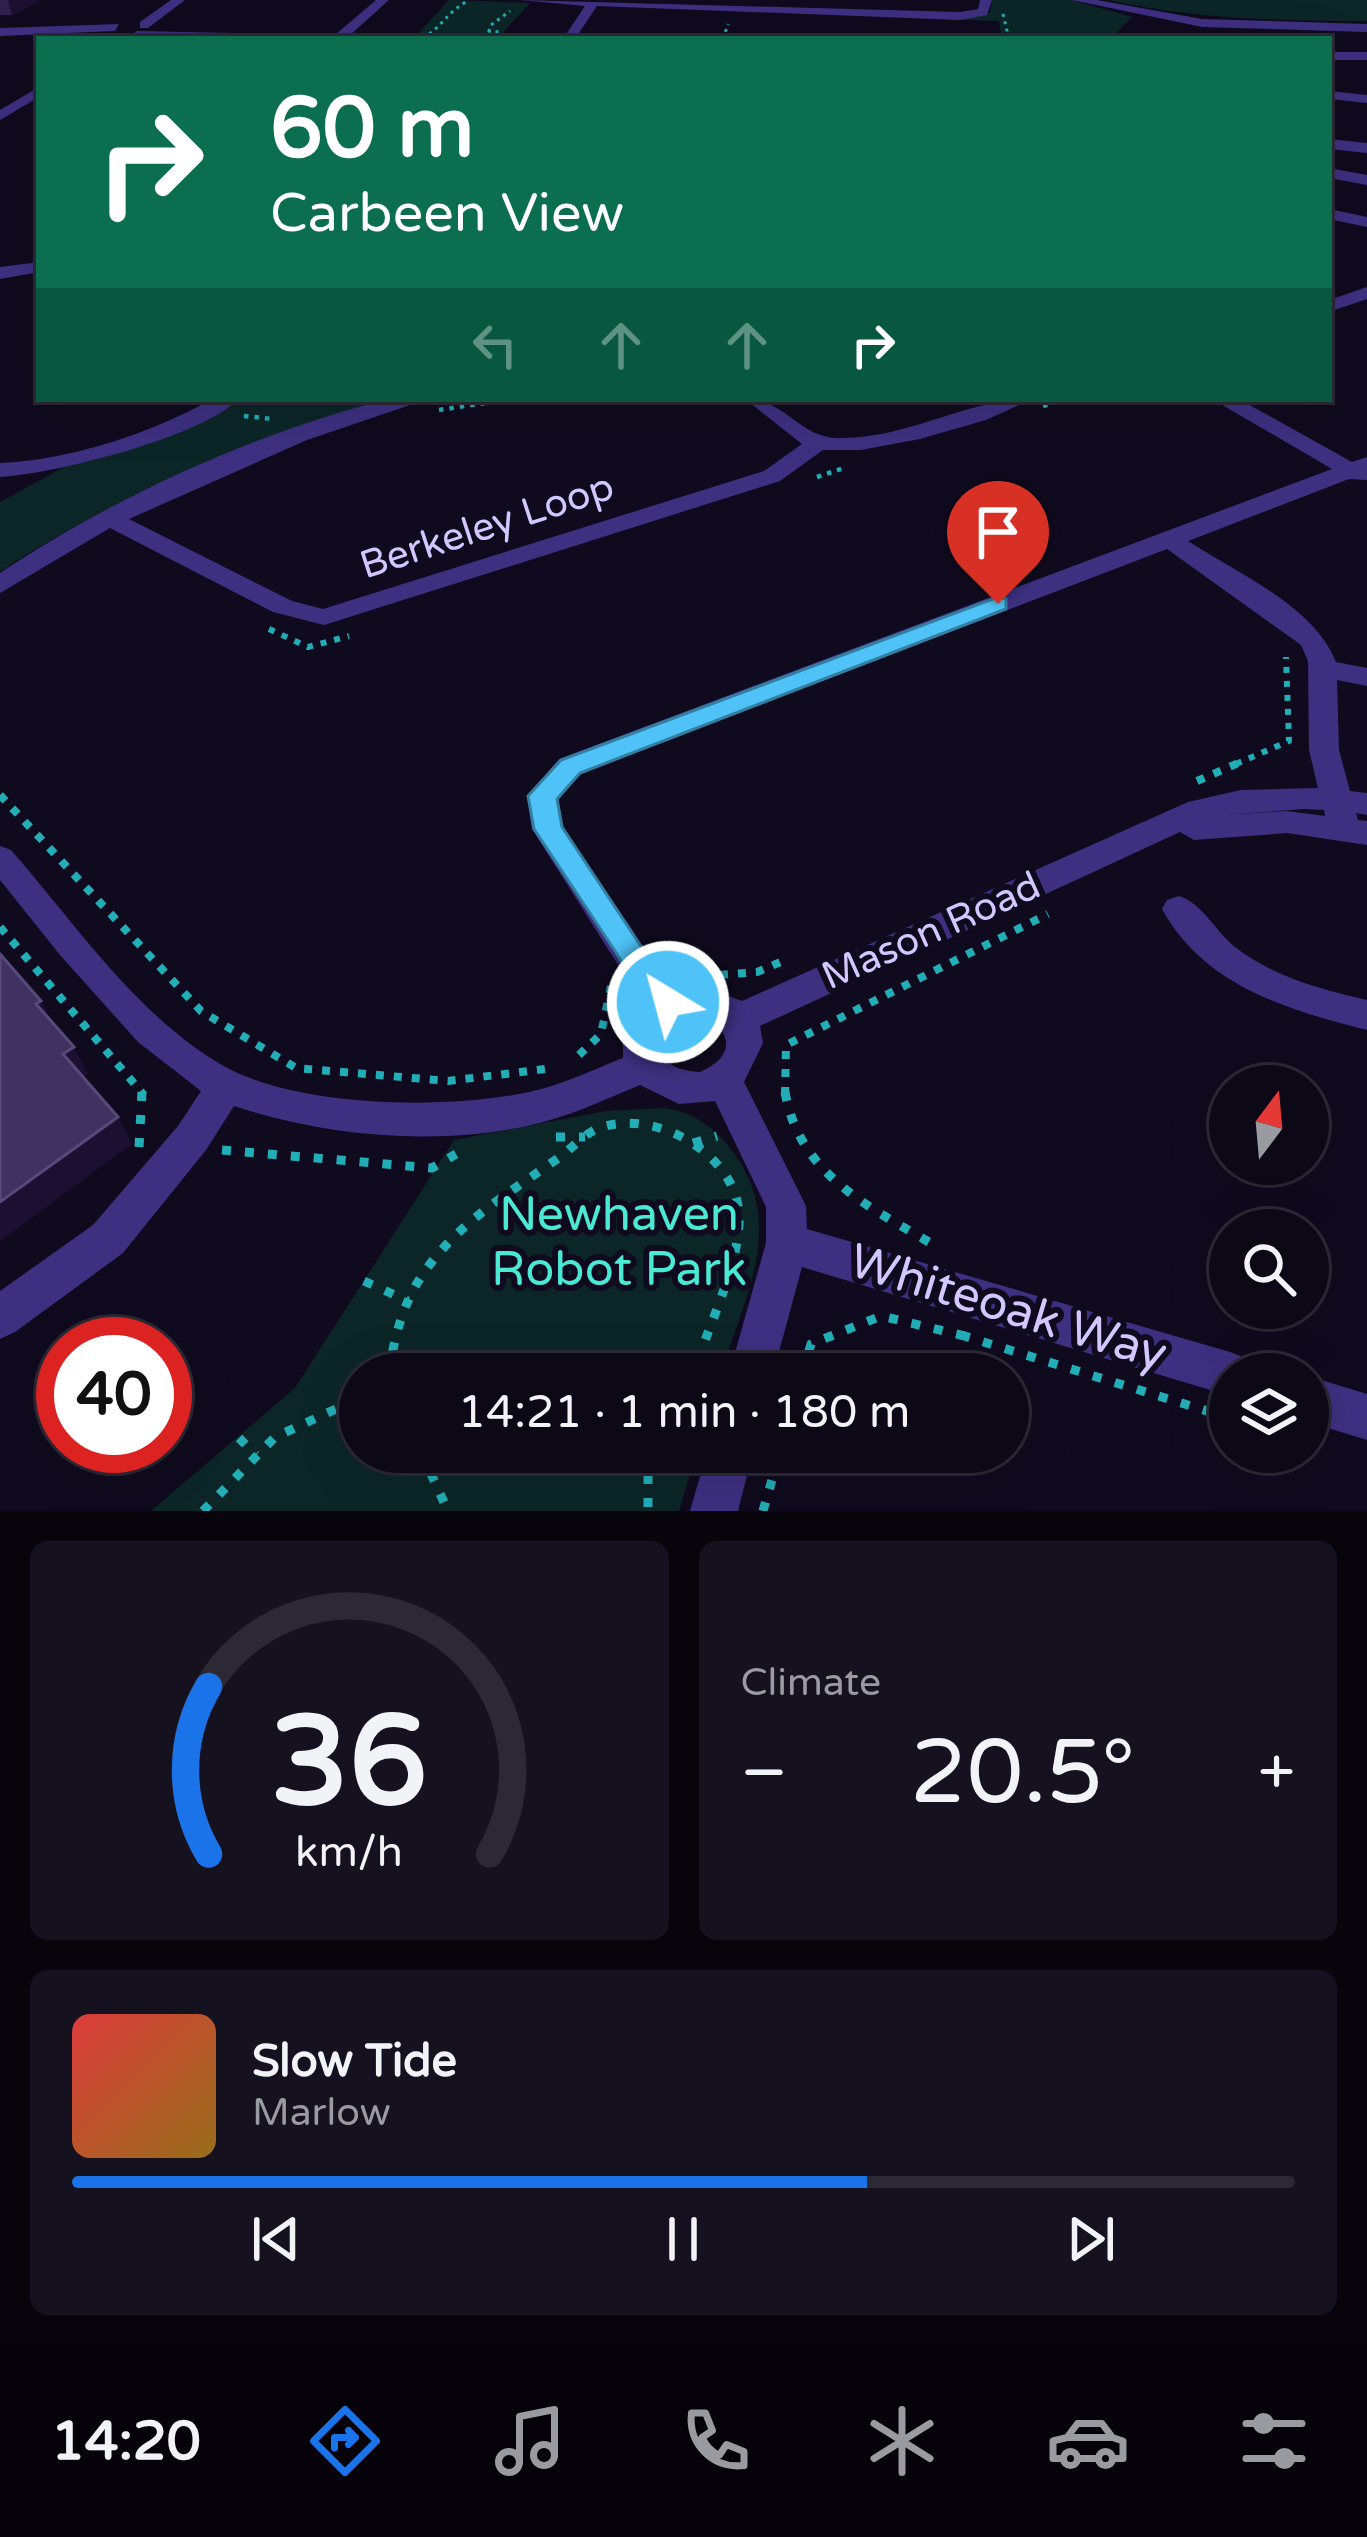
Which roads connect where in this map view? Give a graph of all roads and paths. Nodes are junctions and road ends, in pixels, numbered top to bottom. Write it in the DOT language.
graph roads {
  1 [pos="179,0"];
  2 [pos="382,0"];
  3 [pos="986,0"];
  4 [pos="1078,0"];
  5 [pos="1094,0"];
  6 [pos="468,1"];
  7 [pos="519,2"];
  8 [pos="594,2"];
  9 [pos="1181,3"];
  10 [pos="750,4"];
  11 [pos="831,6"];
  12 [pos="442,8"];
  13 [pos="454,8"];
  14 [pos="1145,13"];
  15 [pos="436,15"];
  16 [pos="449,16"];
  17 [pos="493,24"];
  18 [pos="509,25"];
  19 [pos="1367,26"];
  20 [pos="0,27"];
  21 [pos="742,27"];
  22 [pos="423,28"];
  23 [pos="440,29"];
  24 [pos="129,31"];
  25 [pos="488,32"];
  26 [pos="503,32"];
  27 [pos="276,36"];
  28 [pos="341,36"];
  29 [pos="427,36"];
  30 [pos="487,36"];
  31 [pos="571,36"];
  32 [pos="1332,56"];
  33 [pos="1367,56"];
  34 [pos="36,93"];
  35 [pos="1332,95"];
  36 [pos="1367,99"];
  37 [pos="0,116"];
  38 [pos="1332,145"];
  39 [pos="1367,148"];
  40 [pos="1332,174"];
  41 [pos="1367,180"];
  42 [pos="1335,215"];
  43 [pos="1367,221"];
  44 [pos="36,250"];
  45 [pos="0,256"];
  46 [pos="1367,293"];
  47 [pos="1332,304"];
  48 [pos="470,402"];
  49 [pos="760,402"];
  50 [pos="1011,402"];
  51 [pos="1229,402"];
  52 [pos="428,405"];
  53 [pos="232,408"];
  54 [pos="282,422"];
  55 [pos="819,442"];
  56 [pos="848,467"];
  57 [pos="0,470"];
  58 [pos="1361,471"];
  59 [pos="803,481"];
  60 [pos="110,518"];
  61 [pos="1169,539"];
  62 [pos="0,585"];
  63 [pos="358,620"];
  64 [pos="265,626"];
  65 [pos="1277,642"];
  66 [pos="1322,669"];
  67 [pos="1367,677"];
  68 [pos="1179,789"];
  69 [pos="0,794"];
  70 [pos="1354,816"];
  71 [pos="0,858"];
  72 [pos="1179,909"];
  73 [pos="1057,910"];
  74 [pos="0,927"];
  75 [pos="784,961"];
  76 [pos="606,972"];
  77 [pos="713,975"];
  78 [pos="662,1005"];
  79 [pos="1367,1015"];
  80 [pos="738,1019"];
  81 [pos="574,1058"];
  82 [pos="561,1063"];
  83 [pos="646,1066"];
  84 [pos="724,1080"];
  85 [pos="226,1086"];
  86 [pos="791,1115"];
  87 [pos="779,1118"];
  88 [pos="717,1136"];
  89 [pos="693,1143"];
  90 [pos="126,1164"];
  91 [pos="787,1243"];
  92 [pos="364,1281"];
  93 [pos="967,1292"];
  94 [pos="408,1301"];
  95 [pos="0,1317"];
  96 [pos="961,1335"];
  97 [pos="393,1353"];
  98 [pos="699,1353"];
  99 [pos="757,1353"];
  100 [pos="808,1353"];
  101 [pos="1209,1367"];
  102 [pos="1329,1405"];
  103 [pos="339,1407"];
  104 [pos="1209,1412"];
  105 [pos="1367,1417"];
  106 [pos="239,1438"];
  107 [pos="256,1455"];
  108 [pos="431,1473"];
  109 [pos="647,1473"];
  110 [pos="724,1473"];
  111 [pos="774,1473"];
  112 [pos="202,1511"];
  113 [pos="448,1511"];
  114 [pos="648,1511"];
  115 [pos="714,1511"];
  116 [pos="763,1511"];
  1 -- 24 [label="street"];
  2 -- 28 [label="street"];
  3 -- 11 [label="street"];
  4 -- 14 [label="street"];
  5 -- 14 [label="street"];
  6 -- 13 [label="path"];
  7 -- 8 [label="street"];
  7 -- 17 [label="path"];
  8 -- 10 [label="street"];
  8 -- 31 [label="street"];
  9 -- 14 [label="street"];
  10 -- 11 [label="street"];
  10 -- 21 [label="street"];
  12 -- 13 [label="path"];
  13 -- 16 [label="path"];
  14 -- 19 [label="street"];
  15 -- 16 [label="path"];
  16 -- 23 [label="path"];
  17 -- 18 [label="path"];
  17 -- 25 [label="path"];
  20 -- 24 [label="street"];
  22 -- 23 [label="path"];
  23 -- 29 [label="path"];
  24 -- 27 [label="street"];
  25 -- 26 [label="path"];
  25 -- 30 [label="path"];
  32 -- 33 [label="street"];
  34 -- 37 [label="street"];
  35 -- 36 [label="street"];
  38 -- 39 [label="street"];
  40 -- 41 [label="street"];
  42 -- 43 [label="street"];
  44 -- 45 [label="street"];
  46 -- 47 [label="street"];
  48 -- 52 [label="path"];
  49 -- 55 [label="street"];
  50 -- 55 [label="street"];
  51 -- 58 [label="street"];
  52 -- 60 [label="street"];
  53 -- 54 [label="path"];
  53 -- 57 [label="street"];
  55 -- 60 [label="street, Berkeley Loop"];
  56 -- 59 [label="path"];
  58 -- 61 [label="street"];
  60 -- 62 [label="street"];
  61 -- 66 [label="street"];
  61 -- 78 [label="street"];
  63 -- 64 [label="path"];
  65 -- 68 [label="path"];
  66 -- 67 [label="street"];
  66 -- 70 [label="street"];
  69 -- 82 [label="path"];
  70 -- 80 [label="street, Mason Road"];
  71 -- 85 [label="street"];
  72 -- 79 [label="street"];
  73 -- 86 [label="path"];
  74 -- 90 [label="path"];
  75 -- 77 [label="path"];
  76 -- 81 [label="path"];
  78 -- 80 [label="street"];
  78 -- 83 [label="street"];
  80 -- 84 [label="street"];
  83 -- 84 [label="street"];
  83 -- 85 [label="street"];
  84 -- 91 [label="street"];
  85 -- 95 [label="street"];
  86 -- 87 [label="path"];
  86 -- 93 [label="path"];
  88 -- 89 [label="path"];
  89 -- 94 [label="path"];
  89 -- 98 [label="path"];
  91 -- 93 [label="street, Whiteoak Way"];
  91 -- 99 [label="street"];
  92 -- 94 [label="path"];
  93 -- 96 [label="path"];
  93 -- 101 [label="street, Whiteoak Way"];
  94 -- 97 [label="path"];
  96 -- 100 [label="path"];
  96 -- 104 [label="path"];
  102 -- 105 [label="street"];
  103 -- 107 [label="path"];
  106 -- 107 [label="path"];
  107 -- 112 [label="path"];
  108 -- 113 [label="path"];
  109 -- 114 [label="path"];
  110 -- 115 [label="street"];
  111 -- 116 [label="path"];
}
